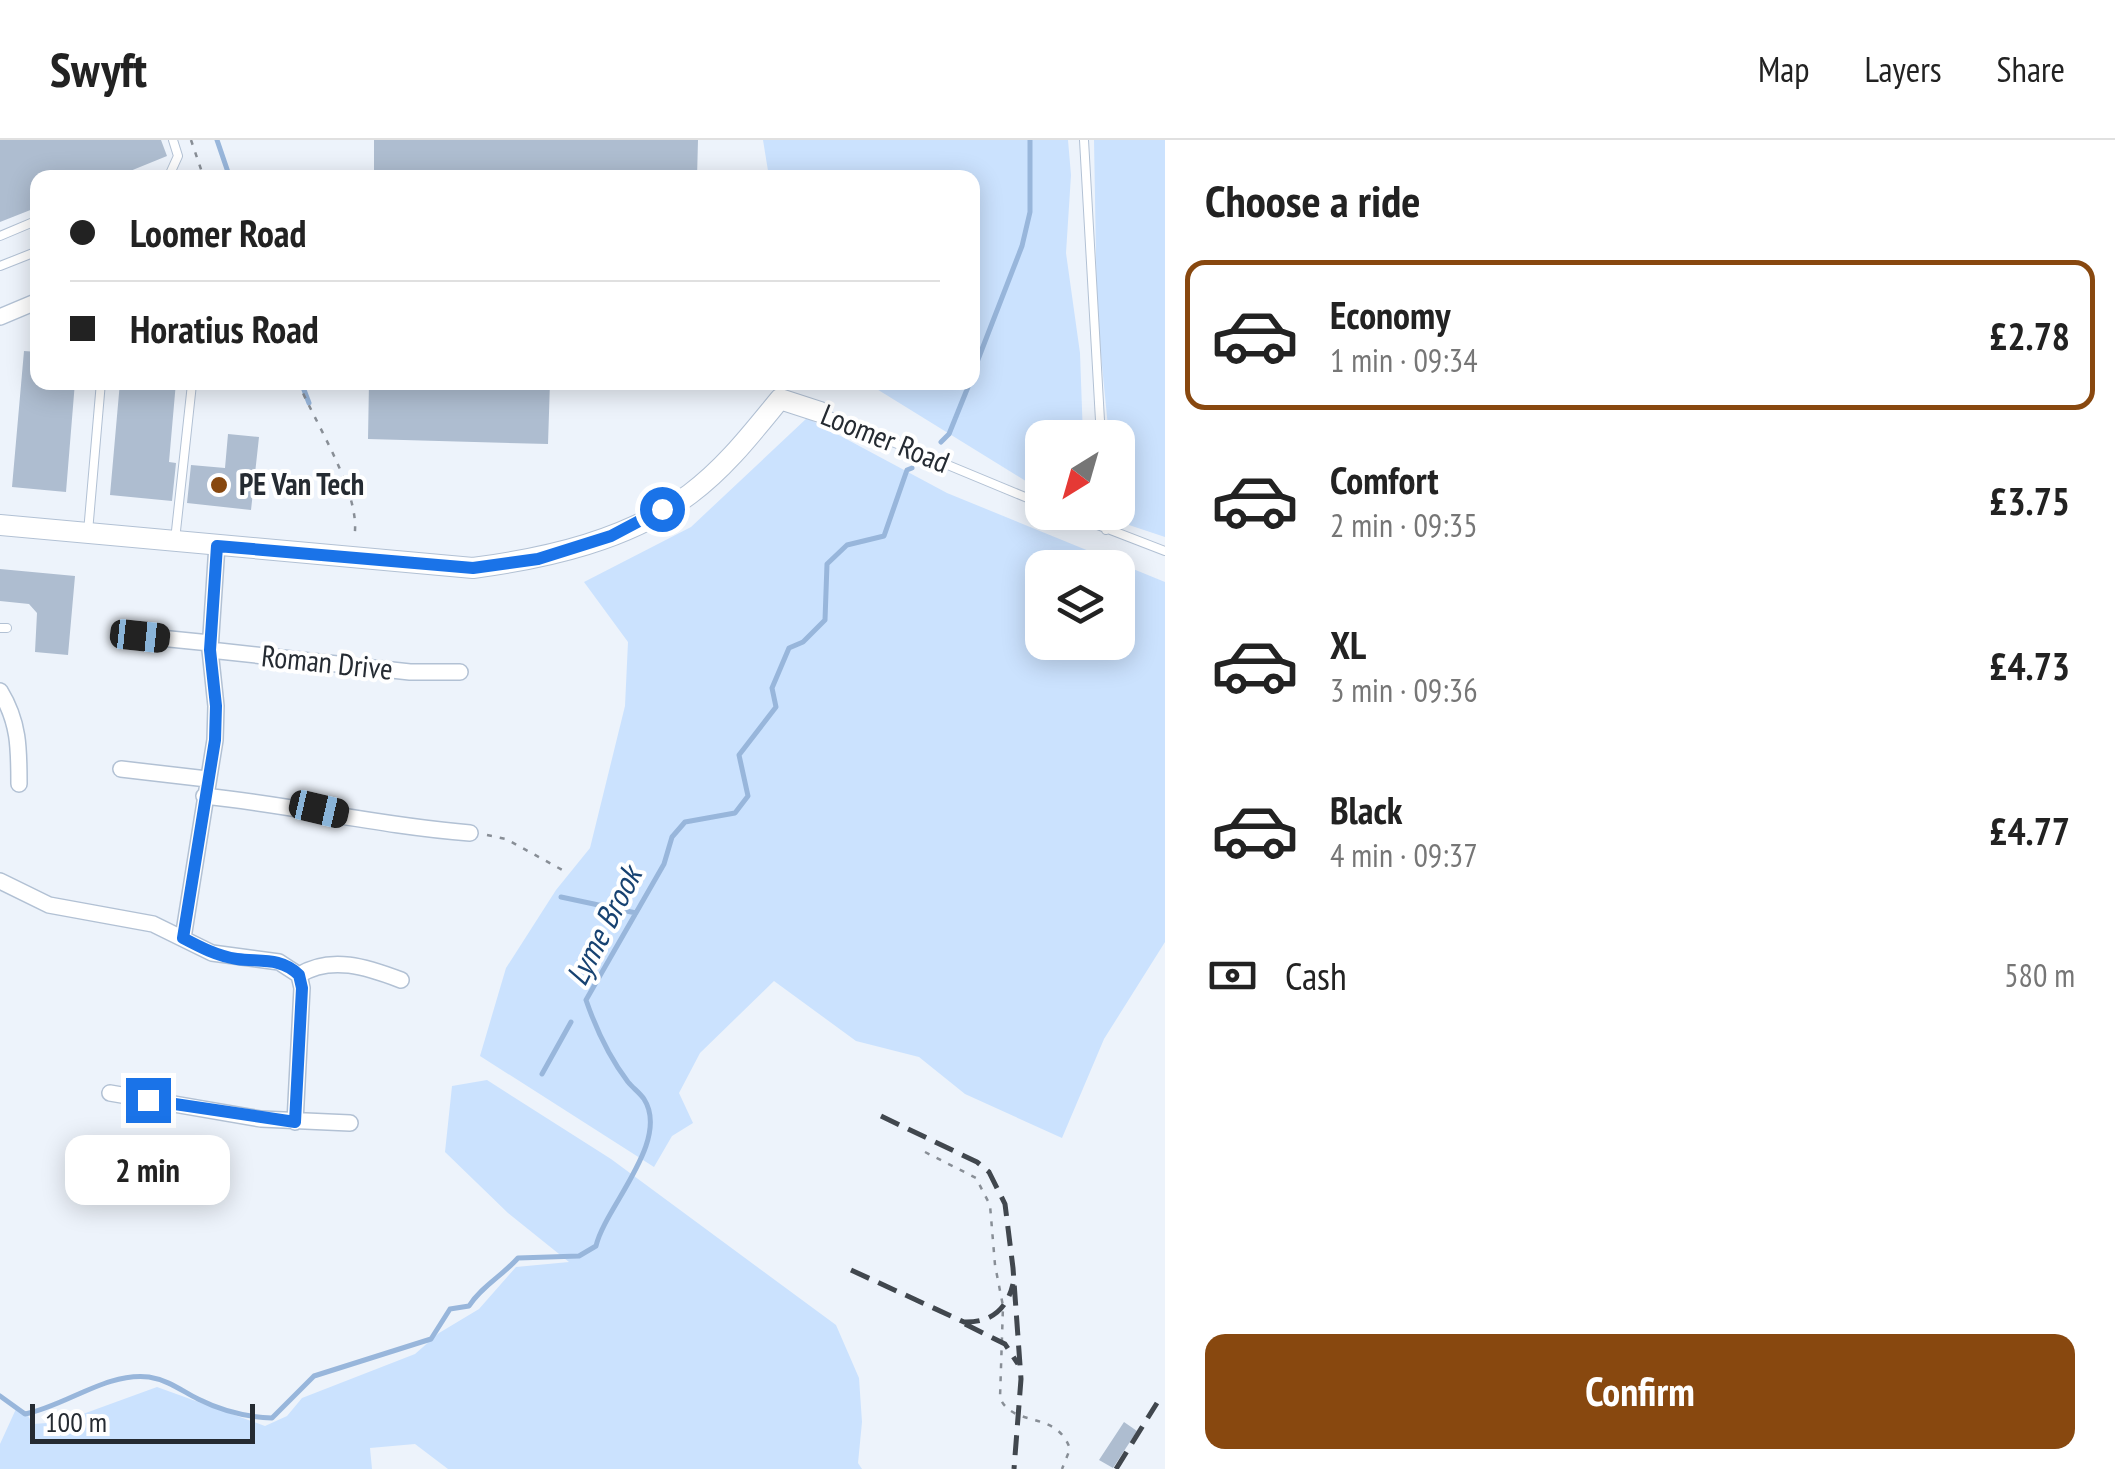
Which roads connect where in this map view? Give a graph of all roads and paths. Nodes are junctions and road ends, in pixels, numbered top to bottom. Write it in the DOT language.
graph roads {
  1 [pos="174,140"];
  2 [pos="190,140"];
  3 [pos="1084,140"];
  4 [pos="172,170"];
  5 [pos="201,170"];
  6 [pos="30,223"];
  7 [pos="0,236"];
  8 [pos="30,254"];
  9 [pos="0,266"];
  10 [pos="30,304"];
  11 [pos="0,317"];
  12 [pos="100,390"];
  13 [pos="191,390"];
  14 [pos="302,390"];
  15 [pos="820,412"];
  16 [pos="1101,420"];
  17 [pos="1025,497"];
  18 [pos="0,525"];
  19 [pos="1106,530"];
  20 [pos="88,532"];
  21 [pos="175,540"];
  22 [pos="217,546"];
  23 [pos="1165,551"];
  24 [pos="349,558"];
  25 [pos="140,636"];
  26 [pos="210,647"];
  27 [pos="0,690"];
  28 [pos="444,690"];
  29 [pos="120,768"];
  30 [pos="207,779"];
  31 [pos="19,784"];
  32 [pos="204,796"];
  33 [pos="458,837"];
  34 [pos="566,872"];
  35 [pos="0,882"];
  36 [pos="183,938"];
  37 [pos="299,975"];
  38 [pos="380,991"];
  39 [pos="110,1093"];
  40 [pos="295,1122"];
  41 [pos="350,1123"];
  42 [pos="925,1152"];
  43 [pos="1062,1469"];
  1 -- 4 [label="lane"];
  2 -- 5 [label="path"];
  3 -- 16 [label="lane"];
  6 -- 7 [label="lane"];
  8 -- 9 [label="lane"];
  10 -- 11 [label="street"];
  12 -- 20 [label="lane"];
  13 -- 21 [label="lane"];
  14 -- 24 [label="path"];
  15 -- 17 [label="lane, Loomer Road"];
  15 -- 24 [label="street, Loomer Road"];
  18 -- 20 [label="street, Loomer Road"];
  19 -- 23 [label="lane"];
  20 -- 21 [label="street, Loomer Road"];
  21 -- 22 [label="street, Loomer Road"];
  22 -- 24 [label="street, Loomer Road"];
  22 -- 26 [label="street"];
  25 -- 26 [label="street, Roman Drive"];
  26 -- 28 [label="street, Roman Drive"];
  26 -- 30 [label="street"];
  27 -- 31 [label="street"];
  29 -- 30 [label="street"];
  30 -- 32 [label="street"];
  32 -- 33 [label="street"];
  32 -- 36 [label="street"];
  33 -- 34 [label="path"];
  35 -- 36 [label="street"];
  36 -- 37 [label="street"];
  37 -- 38 [label="street"];
  37 -- 40 [label="street"];
  39 -- 40 [label="street"];
  40 -- 41 [label="street"];
  42 -- 43 [label="path"];
}
